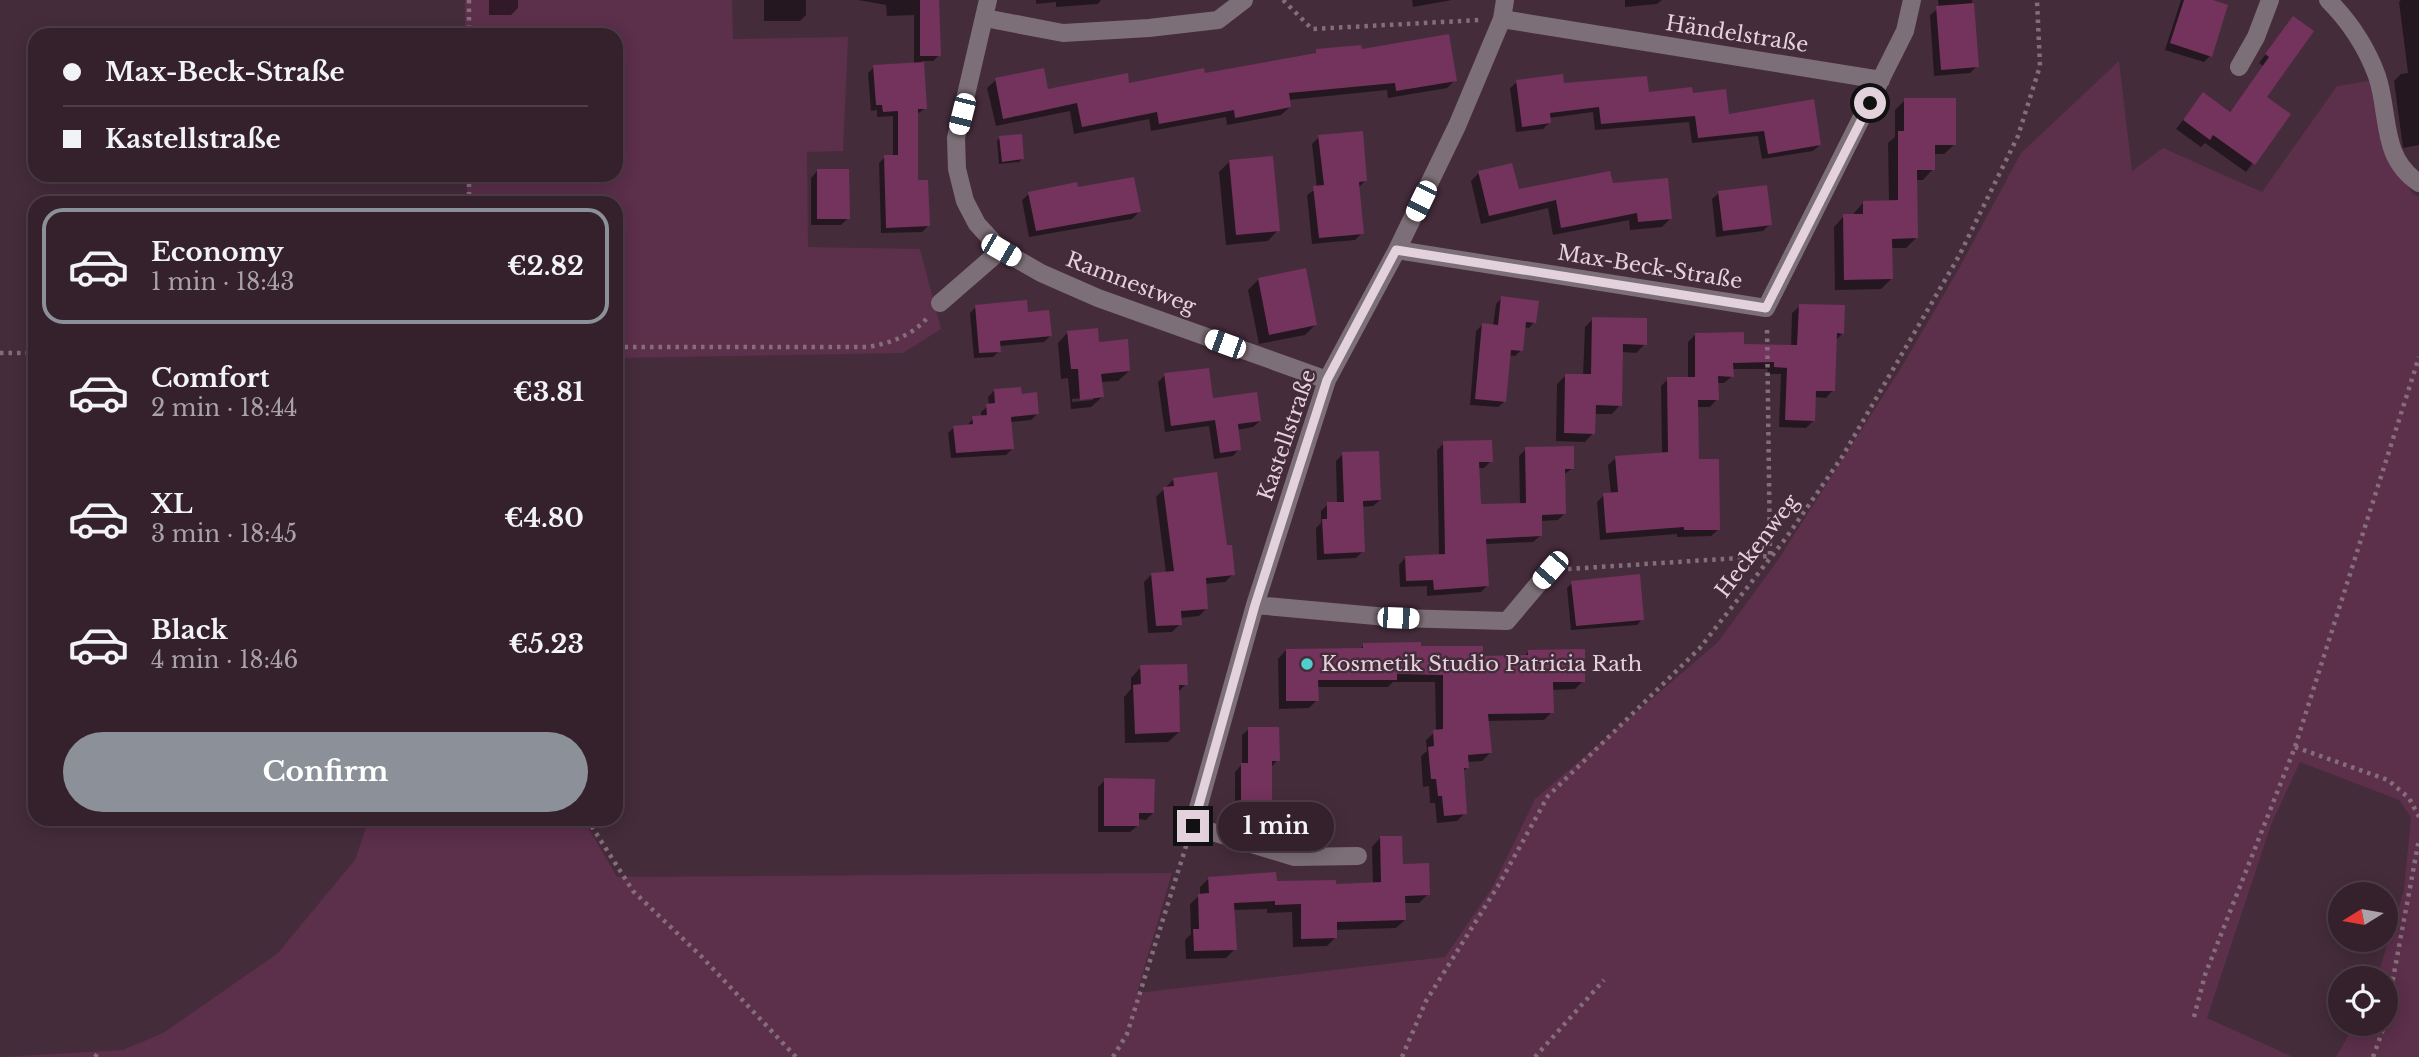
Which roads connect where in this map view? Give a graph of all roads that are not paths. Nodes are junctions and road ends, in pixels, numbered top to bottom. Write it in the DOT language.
graph roads {
  1 [pos="988,0"];
  2 [pos="1244,0"];
  3 [pos="1505,0"];
  4 [pos="1912,0"];
  5 [pos="2270,0"];
  6 [pos="2328,0"];
  7 [pos="985,18"];
  8 [pos="1502,19"];
  9 [pos="2239,67"];
  10 [pos="1881,80"];
  11 [pos="2419,183"];
  12 [pos="1001,250"];
  13 [pos="1396,250"];
  14 [pos="940,303"];
  15 [pos="1327,380"];
  16 [pos="1550,570"];
  17 [pos="1255,605"];
  18 [pos="1358,856"];
  1 -- 7 [label="street, Ramnestweg"];
  2 -- 7 [label="street"];
  3 -- 8 [label="street, Kastellstraße"];
  4 -- 10 [label="street, Max-Beck-Straße"];
  5 -- 9 [label="street"];
  6 -- 11 [label="street"];
  7 -- 12 [label="street, Ramnestweg"];
  8 -- 10 [label="street, Händelstraße"];
  8 -- 13 [label="street, Kastellstraße"];
  10 -- 13 [label="street, Max-Beck-Straße"];
  12 -- 14 [label="street"];
  12 -- 15 [label="street, Ramnestweg"];
  13 -- 15 [label="street, Kastellstraße"];
  15 -- 17 [label="street, Kastellstraße"];
  16 -- 17 [label="street"];
  17 -- 18 [label="street, Kastellstraße"];
}
